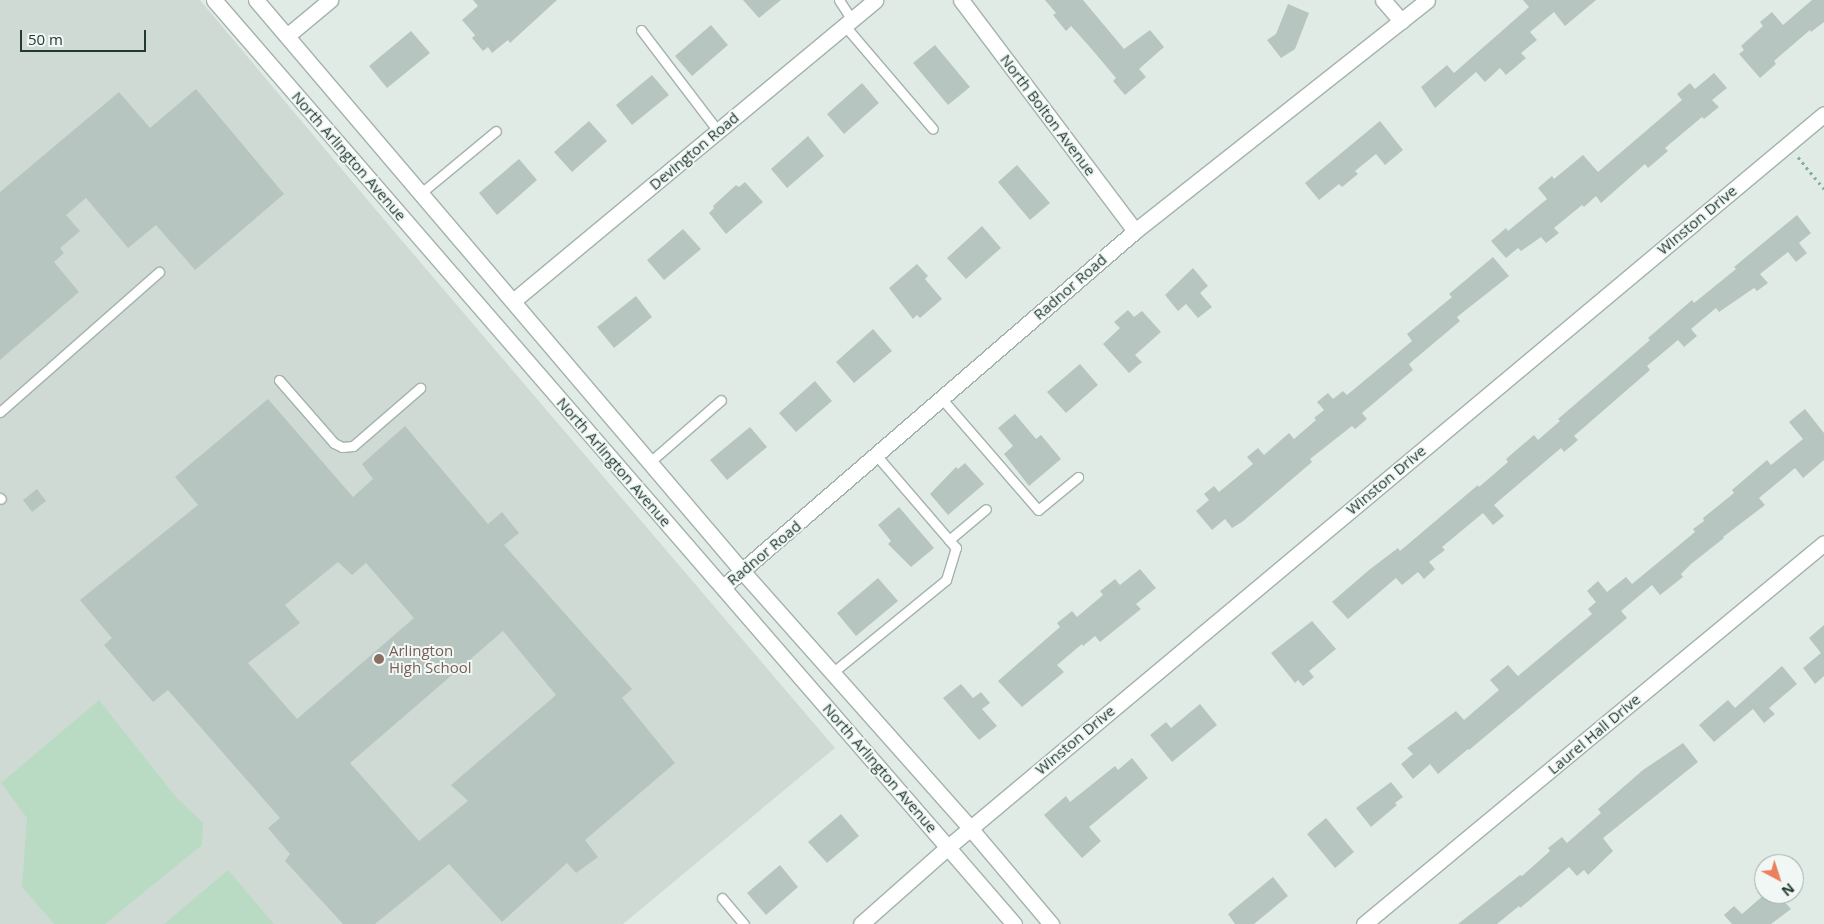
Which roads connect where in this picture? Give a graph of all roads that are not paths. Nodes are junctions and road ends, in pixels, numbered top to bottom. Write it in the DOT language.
graph roads {
  1 [pos="214,0"];
  2 [pos="256,0"];
  3 [pos="330,0"];
  4 [pos="839,0"];
  5 [pos="875,0"];
  6 [pos="961,0"];
  7 [pos="1383,0"];
  8 [pos="1427,0"];
  9 [pos="1401,21"];
  10 [pos="848,23"];
  11 [pos="641,30"];
  12 [pos="288,35"];
  13 [pos="1824,114"];
  14 [pos="933,129"];
  15 [pos="496,131"];
  16 [pos="718,131"];
  17 [pos="421,193"];
  18 [pos="1136,231"];
  19 [pos="159,272"];
  20 [pos="513,301"];
  21 [pos="279,380"];
  22 [pos="420,388"];
  23 [pos="942,399"];
  24 [pos="722,400"];
  25 [pos="0,412"];
  26 [pos="877,456"];
  27 [pos="650,462"];
  28 [pos="1078,477"];
  29 [pos="986,509"];
  30 [pos="949,540"];
  31 [pos="1824,543"];
  32 [pos="743,572"];
  33 [pos="723,587"];
  34 [pos="832,673"];
  35 [pos="970,828"];
  36 [pos="948,847"];
  37 [pos="722,898"];
  38 [pos="864,923"];
  39 [pos="744,924"];
  40 [pos="1014,924"];
  41 [pos="1051,924"];
  42 [pos="1364,924"];
  1 -- 33 [label="street, North Arlington Avenue"];
  2 -- 12 [label="street, North Arlington Avenue"];
  3 -- 12 [label="street"];
  4 -- 10 [label="lane"];
  5 -- 10 [label="street, Devington Road"];
  6 -- 18 [label="street, North Bolton Avenue"];
  7 -- 9 [label="street"];
  8 -- 9 [label="street, Radnor Road"];
  9 -- 18 [label="street, Radnor Road"];
  10 -- 14 [label="lane"];
  10 -- 16 [label="street, Devington Road"];
  11 -- 16 [label="lane"];
  12 -- 17 [label="street, North Arlington Avenue"];
  13 -- 35 [label="street, Winston Drive"];
  15 -- 17 [label="lane"];
  16 -- 20 [label="street, Devington Road"];
  17 -- 20 [label="street, North Arlington Avenue"];
  18 -- 23 [label="street, Radnor Road"];
  19 -- 25 [label="lane"];
  20 -- 27 [label="street, North Arlington Avenue"];
  21 -- 22 [label="lane"];
  23 -- 26 [label="street, Radnor Road"];
  23 -- 28 [label="lane"];
  24 -- 27 [label="lane"];
  26 -- 30 [label="lane"];
  26 -- 32 [label="street, Radnor Road"];
  27 -- 32 [label="street, North Arlington Avenue"];
  29 -- 30 [label="lane"];
  30 -- 34 [label="lane"];
  31 -- 42 [label="street, Laurel Hall Drive"];
  32 -- 33 [label="street, Radnor Road"];
  32 -- 34 [label="street, North Arlington Avenue"];
  33 -- 36 [label="street, North Arlington Avenue"];
  34 -- 35 [label="street, North Arlington Avenue"];
  35 -- 36 [label="street, Winston Drive"];
  35 -- 41 [label="street, North Arlington Avenue"];
  36 -- 38 [label="street, Winston Drive"];
  36 -- 40 [label="street, North Arlington Avenue"];
  37 -- 39 [label="lane"];
}
